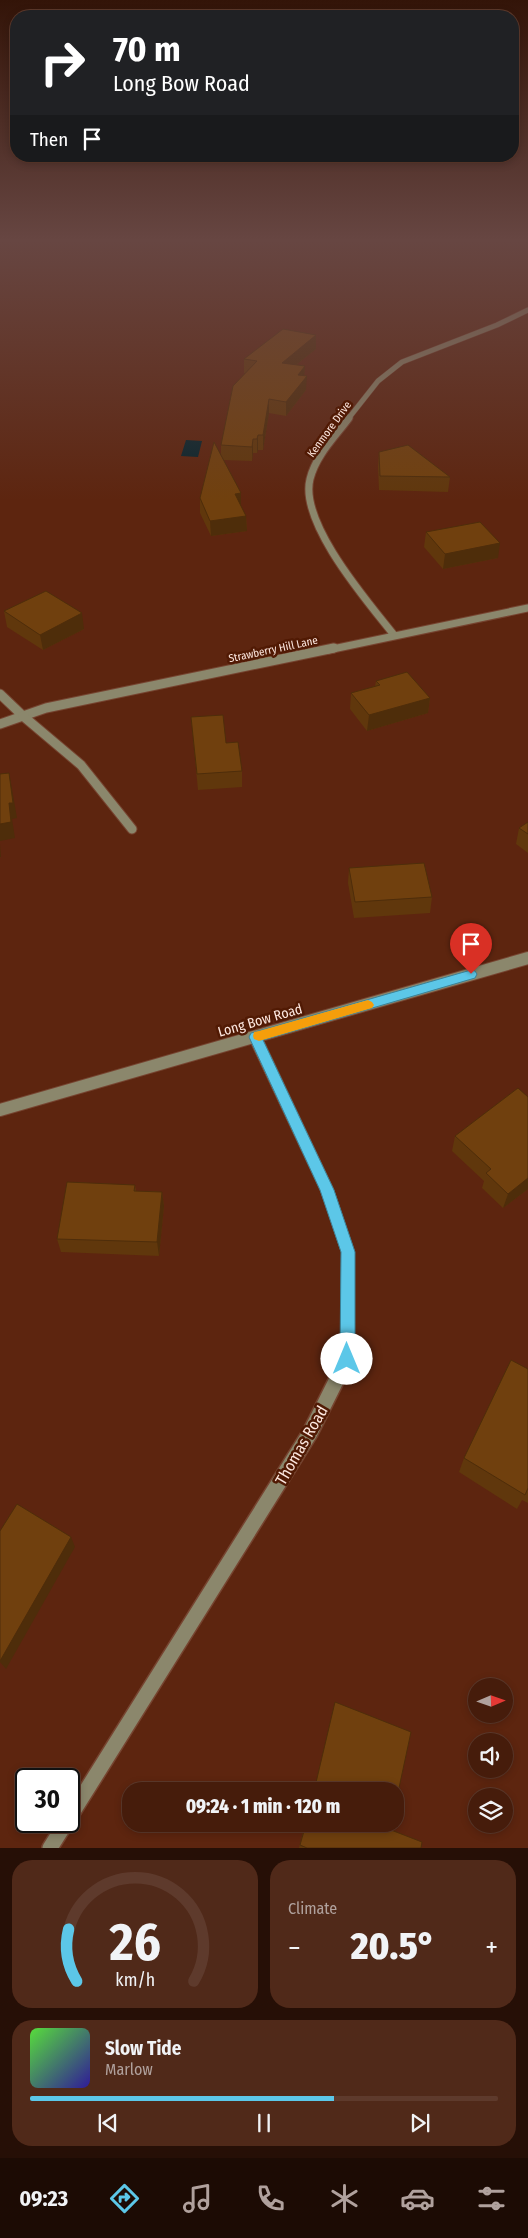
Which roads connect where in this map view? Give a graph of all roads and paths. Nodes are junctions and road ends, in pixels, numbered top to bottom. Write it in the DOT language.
graph roads {
  1 [pos="490,328"];
  2 [pos="528,608"];
  3 [pos="394,635"];
  4 [pos="0,694"];
  5 [pos="23,716"];
  6 [pos="0,724"];
  7 [pos="132,829"];
  8 [pos="528,958"];
  9 [pos="255,1037"];
  10 [pos="0,1110"];
  11 [pos="80,1801"];
  12 [pos="60,1833"];
  13 [pos="50,1848"];
  1 -- 3 [label="street, Kenmore Drive"];
  2 -- 3 [label="street, Strawberry Hill Lane"];
  3 -- 5 [label="street, Strawberry Hill Lane"];
  4 -- 5 [label="street"];
  5 -- 6 [label="street, Strawberry Hill Lane"];
  5 -- 7 [label="street"];
  8 -- 9 [label="street, Long Bow Road"];
  9 -- 10 [label="street, Long Bow Road"];
  9 -- 11 [label="street, Thomas Road"];
  12 -- 13 [label="street, Thomas Road"];
}
